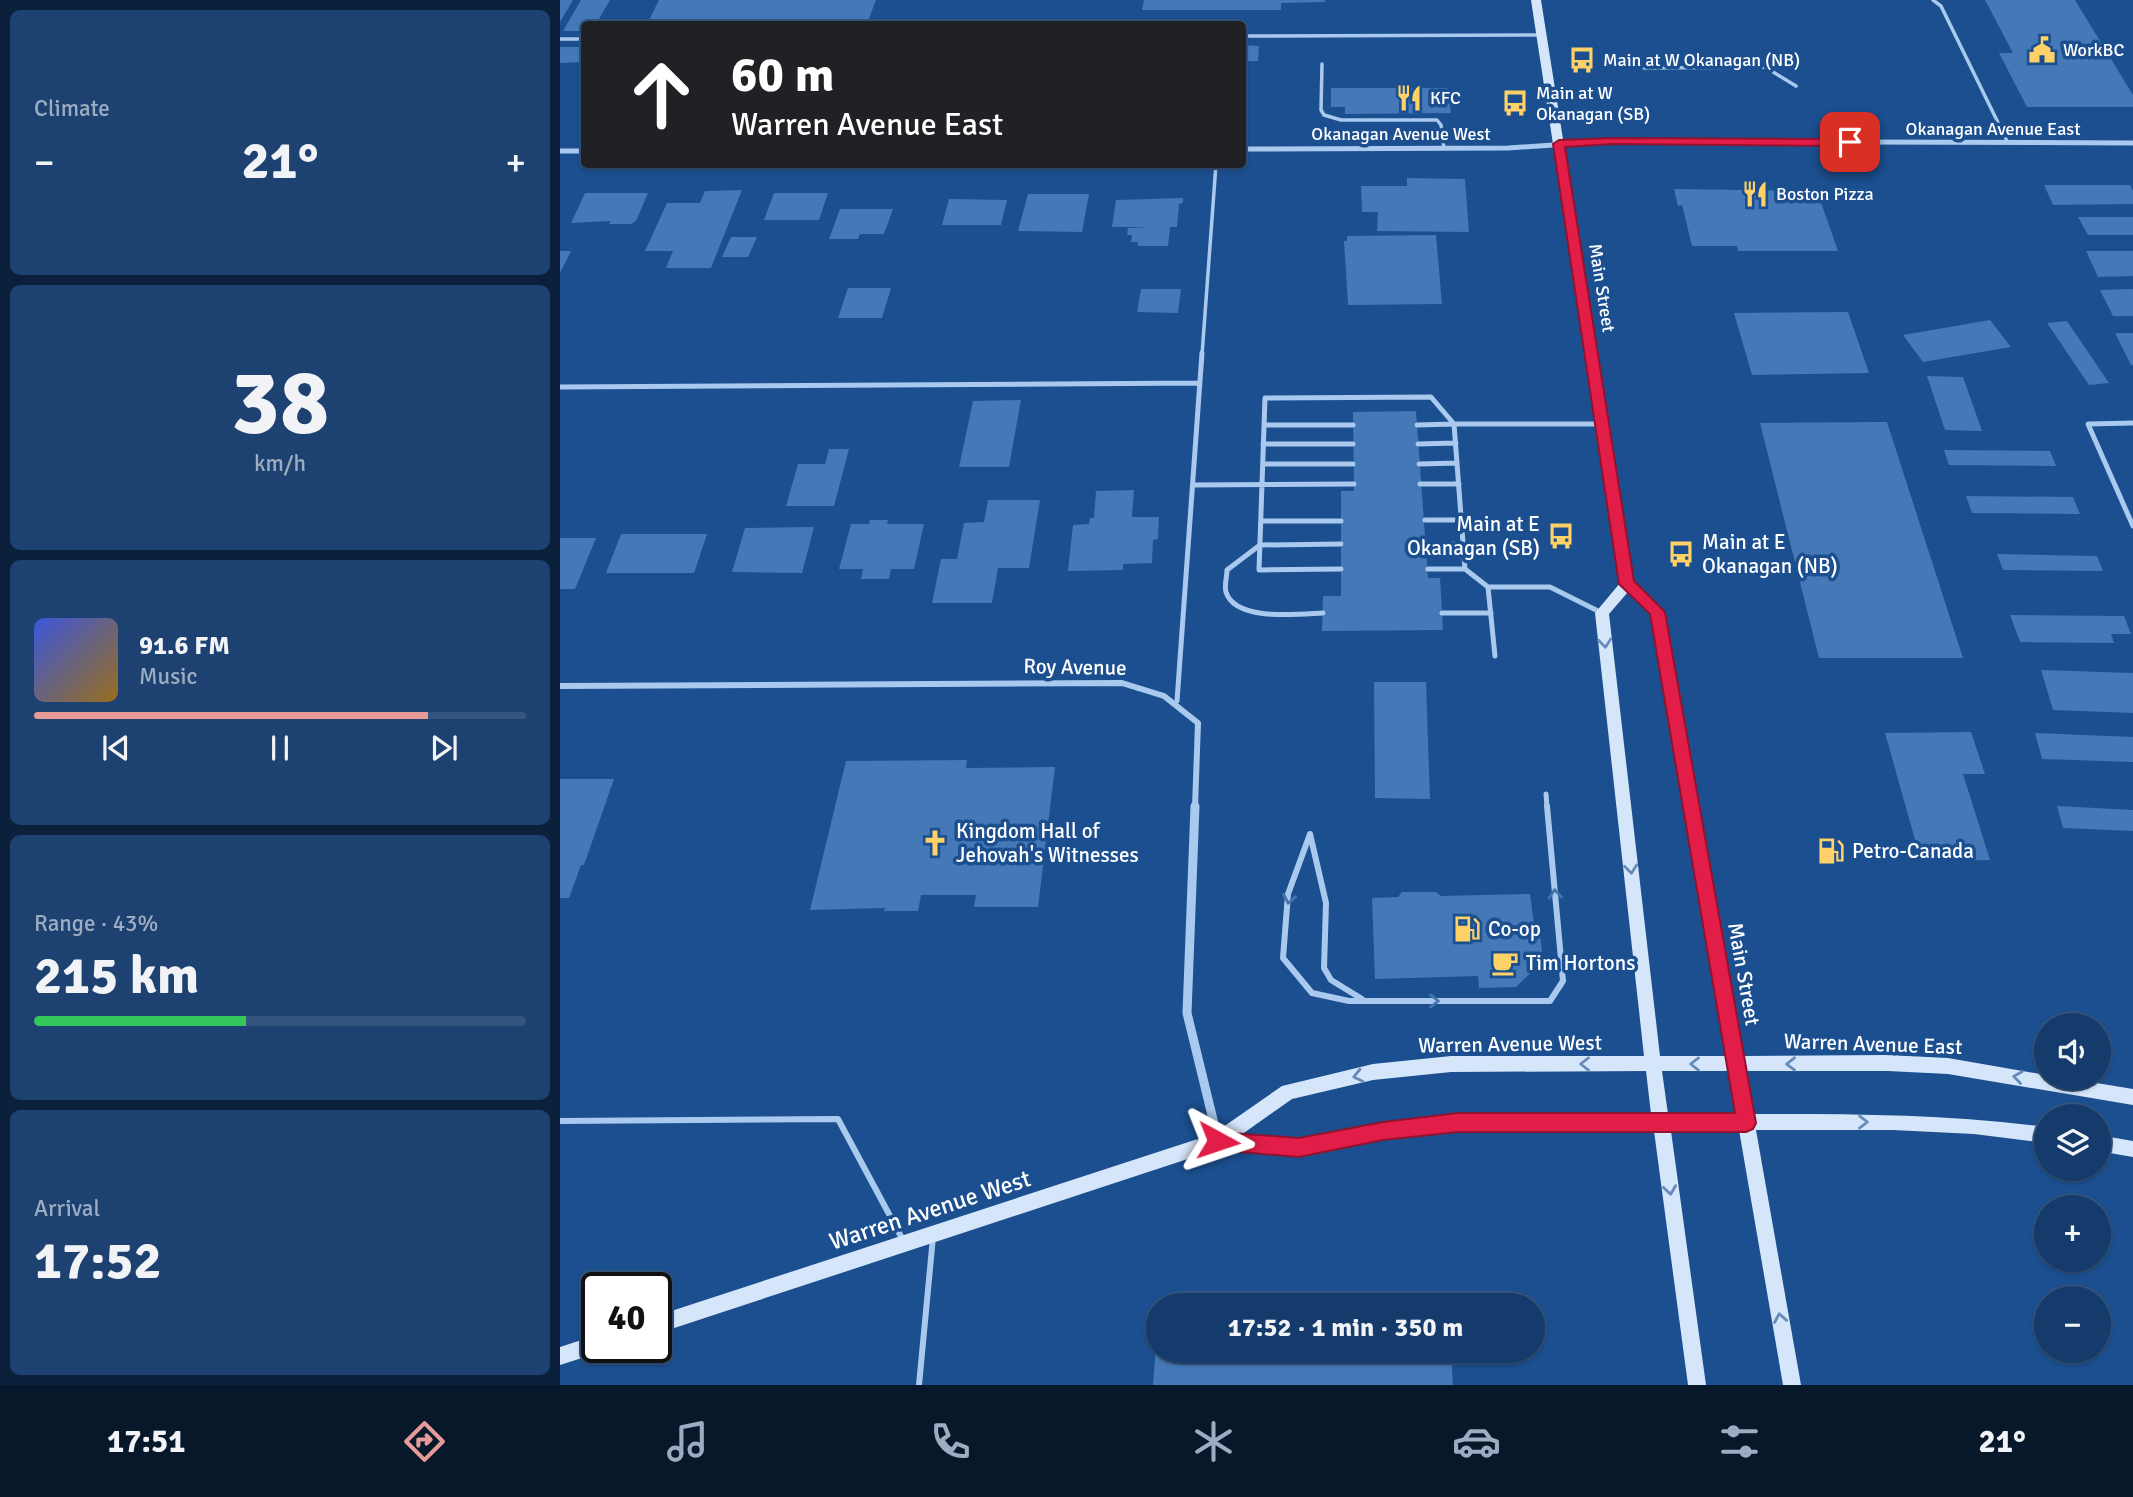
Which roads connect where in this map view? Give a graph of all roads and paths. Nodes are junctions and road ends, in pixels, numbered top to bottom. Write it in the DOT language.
graph roads {
  1 [pos="1536,0"];
  2 [pos="1933,0"];
  3 [pos="1541,35"];
  4 [pos="1246,36"];
  5 [pos="560,39"];
  6 [pos="581,39"];
  7 [pos="1322,64"];
  8 [pos="1644,68"];
  9 [pos="1796,86"];
  10 [pos="2008,143"];
  11 [pos="2133,143"];
  12 [pos="1559,144"];
  13 [pos="1444,148"];
  14 [pos="1246,149"];
  15 [pos="560,151"];
  16 [pos="581,151"];
  17 [pos="1216,168"];
  18 [pos="1200,383"];
  19 [pos="560,387"];
  20 [pos="1265,398"];
  21 [pos="1454,424"];
  22 [pos="1602,424"];
  23 [pos="2133,424"];
  24 [pos="1264,425"];
  25 [pos="1353,425"];
  26 [pos="1417,425"];
  27 [pos="1456,443"];
  28 [pos="1263,444"];
  29 [pos="1353,444"];
  30 [pos="1418,444"];
  31 [pos="1457,463"];
  32 [pos="1263,464"];
  33 [pos="1353,464"];
  34 [pos="1419,464"];
  35 [pos="1262,484"];
  36 [pos="1354,484"];
  37 [pos="1420,484"];
  38 [pos="1459,484"];
  39 [pos="1193,485"];
  40 [pos="1425,520"];
  41 [pos="1461,520"];
  42 [pos="1261,521"];
  43 [pos="1341,521"];
  44 [pos="2133,526"];
  45 [pos="1341,544"];
  46 [pos="1427,544"];
  47 [pos="1463,544"];
  48 [pos="1260,545"];
  49 [pos="1342,569"];
  50 [pos="1428,569"];
  51 [pos="1465,569"];
  52 [pos="1259,570"];
  53 [pos="1627,584"];
  54 [pos="1489,587"];
  55 [pos="1491,612"];
  56 [pos="1322,613"];
  57 [pos="1442,613"];
  58 [pos="1602,613"];
  59 [pos="1495,656"];
  60 [pos="560,686"];
  61 [pos="1177,701"];
  62 [pos="1546,794"];
  63 [pos="1364,1000"];
  64 [pos="1653,1064"];
  65 [pos="1736,1065"];
  66 [pos="2133,1097"];
  67 [pos="560,1121"];
  68 [pos="1661,1122"];
  69 [pos="1746,1123"];
  70 [pos="2034,1134"];
  71 [pos="1218,1141"];
  72 [pos="2111,1145"];
  73 [pos="2133,1149"];
  74 [pos="933,1234"];
  75 [pos="905,1244"];
  76 [pos="672,1320"];
  77 [pos="581,1349"];
  78 [pos="560,1356"];
  79 [pos="919,1385"];
  80 [pos="1697,1385"];
  81 [pos="1792,1385"];
  1 -- 3 [label="main road, Main Street"];
  2 -- 10 [label="lane"];
  3 -- 4 [label="lane"];
  3 -- 12 [label="main road, Main Street"];
  5 -- 6 [label="lane"];
  7 -- 13 [label="lane"];
  8 -- 9 [label="lane"];
  10 -- 11 [label="street, Okanagan Avenue East"];
  10 -- 12 [label="street, Okanagan Avenue East"];
  12 -- 13 [label="street, Okanagan Avenue West"];
  12 -- 22 [label="main road, Main Street"];
  13 -- 14 [label="street, Okanagan Avenue West"];
  15 -- 16 [label="street"];
  17 -- 18 [label="lane"];
  18 -- 19 [label="lane"];
  18 -- 39 [label="lane"];
  20 -- 21 [label="lane"];
  20 -- 24 [label="lane"];
  21 -- 22 [label="lane"];
  21 -- 26 [label="lane"];
  21 -- 27 [label="lane"];
  22 -- 53 [label="main road, Main Street"];
  23 -- 44 [label="lane"];
  24 -- 25 [label="lane"];
  24 -- 28 [label="lane"];
  27 -- 30 [label="lane"];
  27 -- 31 [label="lane"];
  28 -- 29 [label="lane"];
  28 -- 32 [label="lane"];
  31 -- 34 [label="lane"];
  31 -- 38 [label="lane"];
  32 -- 33 [label="lane"];
  32 -- 35 [label="lane"];
  35 -- 36 [label="lane"];
  35 -- 39 [label="lane"];
  35 -- 42 [label="lane"];
  37 -- 38 [label="lane"];
  38 -- 41 [label="lane"];
  39 -- 61 [label="lane"];
  40 -- 41 [label="lane"];
  41 -- 47 [label="lane"];
  42 -- 43 [label="lane"];
  42 -- 48 [label="lane"];
  45 -- 48 [label="lane"];
  46 -- 47 [label="lane"];
  47 -- 51 [label="lane"];
  48 -- 52 [label="lane"];
  48 -- 56 [label="lane"];
  49 -- 52 [label="lane"];
  50 -- 51 [label="lane"];
  51 -- 54 [label="lane"];
  53 -- 58 [label="main road"];
  53 -- 65 [label="main road, Main Street"];
  54 -- 55 [label="lane"];
  54 -- 58 [label="lane"];
  55 -- 57 [label="lane"];
  55 -- 59 [label="lane"];
  58 -- 64 [label="main road, one-way"];
  60 -- 61 [label="street, Roy Avenue"];
  61 -- 71 [label="street, Roy Avenue"];
  63 -- 62 [label="lane, one-way"];
  63 -- 63 [label="lane, one-way"];
  65 -- 64 [label="main road, Warren Avenue West, one-way"];
  64 -- 68 [label="main road"];
  64 -- 71 [label="main road, Warren Avenue West, one-way"];
  66 -- 65 [label="main road, Warren Avenue East, one-way"];
  65 -- 69 [label="main road, Main Street"];
  67 -- 75 [label="lane"];
  68 -- 69 [label="main road"];
  68 -- 71 [label="main road, Warren Avenue West"];
  68 -- 80 [label="main road, one-way"];
  69 -- 70 [label="main road, one-way"];
  81 -- 69 [label="main road, Main Street, one-way"];
  71 -- 74 [label="main road, Warren Avenue West"];
  72 -- 73 [label="main road"];
  74 -- 75 [label="main road, Warren Avenue West"];
  74 -- 79 [label="lane"];
  75 -- 76 [label="main road, Warren Avenue West"];
  77 -- 78 [label="main road"];
}
